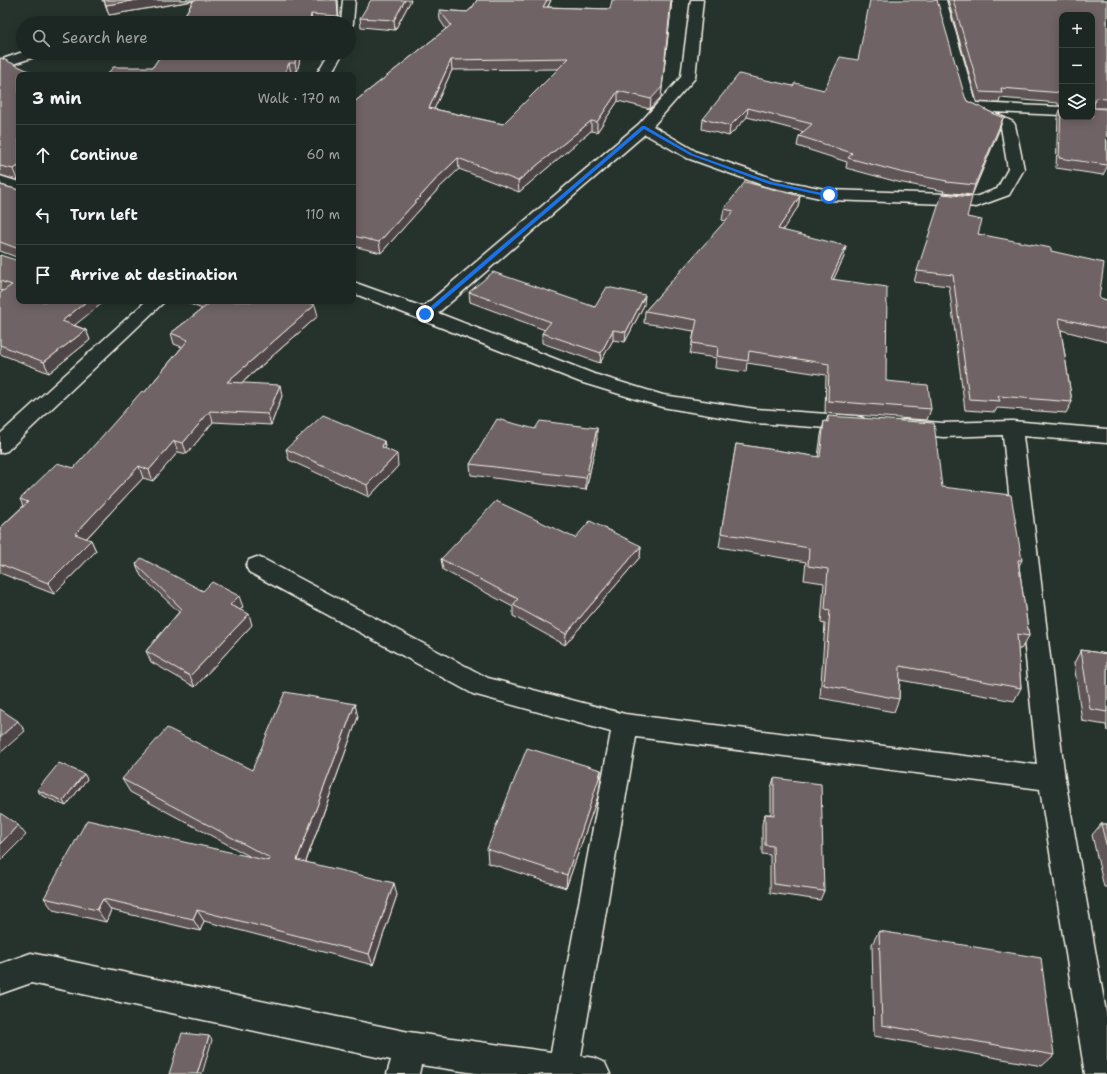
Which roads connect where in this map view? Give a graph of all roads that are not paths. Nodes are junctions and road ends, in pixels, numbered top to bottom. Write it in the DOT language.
graph roads {
  1 [pos="349,0"];
  2 [pos="698,0"];
  3 [pos="940,0"];
  4 [pos="347,16"];
  5 [pos="16,59"];
  6 [pos="332,60"];
  7 [pos="0,64"];
  8 [pos="325,72"];
  9 [pos="970,106"];
  10 [pos="1059,111"];
  11 [pos="644,127"];
  12 [pos="0,181"];
  13 [pos="16,186"];
  14 [pos="356,289"];
  15 [pos="153,304"];
  16 [pos="425,314"];
  17 [pos="1012,428"];
  18 [pos="1107,436"];
  19 [pos="1,444"];
  20 [pos="258,566"];
  21 [pos="625,725"];
  22 [pos="1052,779"];
  23 [pos="0,979"];
  24 [pos="406,1061"];
  25 [pos="563,1070"];
  26 [pos="594,1074"];
  27 [pos="1101,1074"];
  1 -- 4 [label="street"];
  2 -- 11 [label="street"];
  3 -- 9 [label="street"];
  5 -- 7 [label="street"];
  6 -- 8 [label="street"];
  9 -- 10 [label="street"];
  9 -- 11 [label="street"];
  11 -- 16 [label="street"];
  12 -- 13 [label="street"];
  14 -- 16 [label="street"];
  15 -- 19 [label="street"];
  16 -- 17 [label="street"];
  17 -- 18 [label="street"];
  17 -- 22 [label="street"];
  20 -- 21 [label="street"];
  21 -- 22 [label="street"];
  21 -- 25 [label="street"];
  22 -- 27 [label="street"];
  23 -- 24 [label="street"];
  24 -- 25 [label="street"];
  25 -- 26 [label="street"];
}
